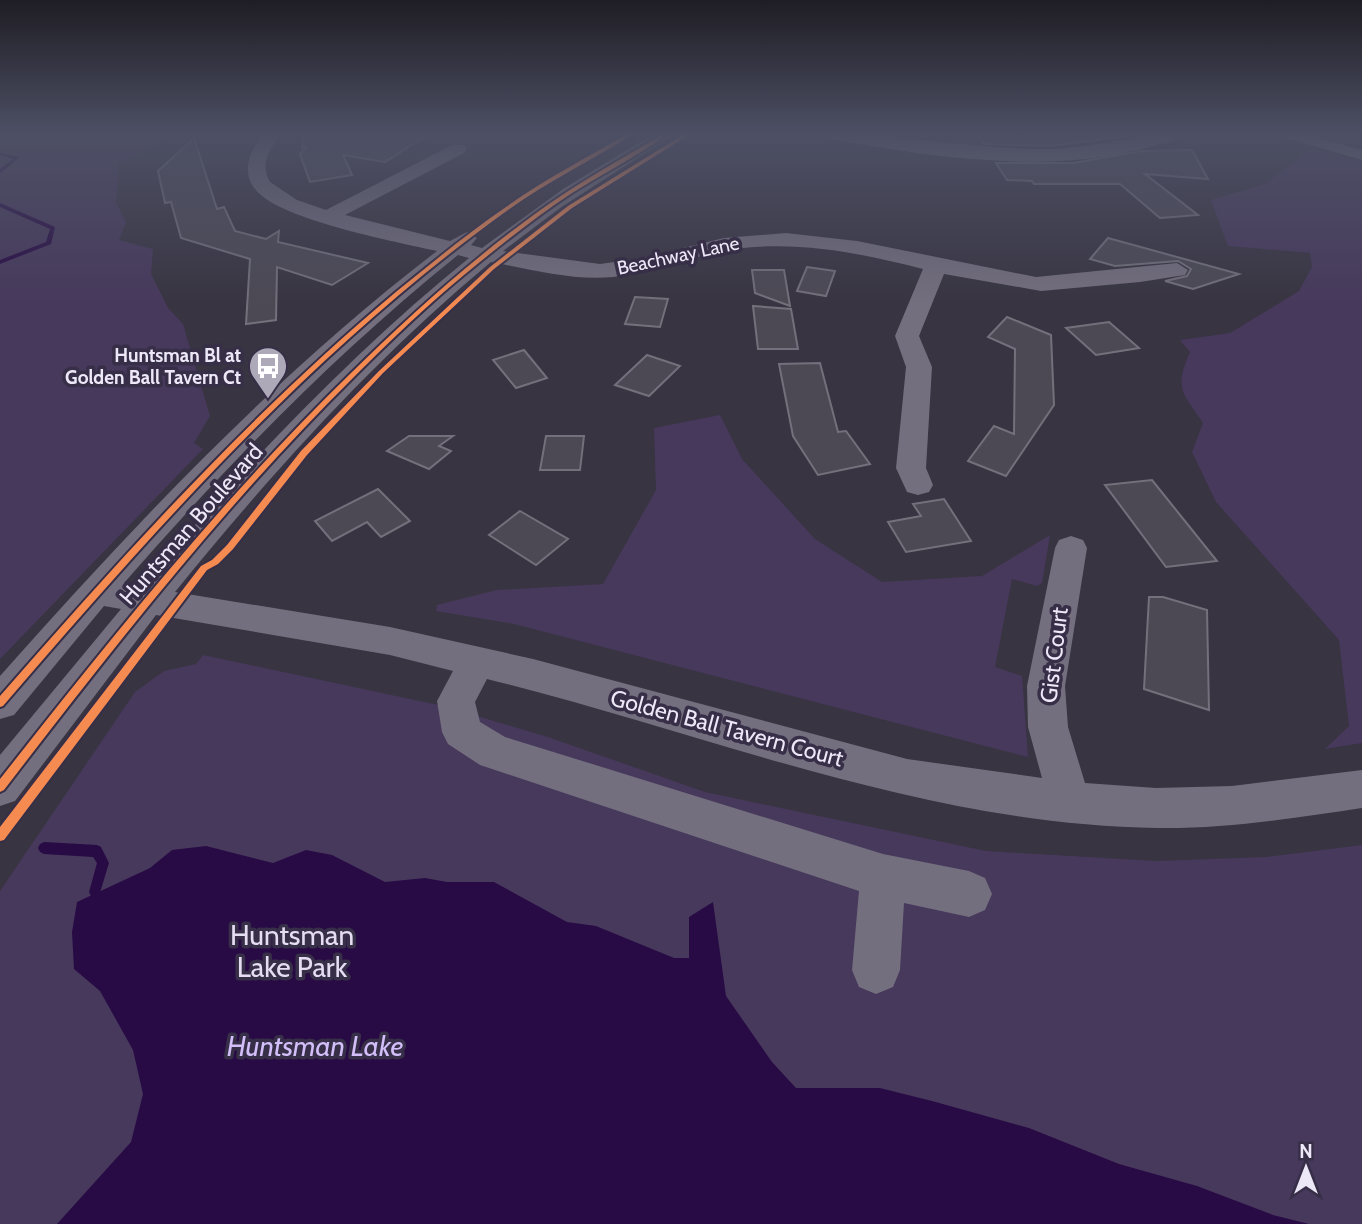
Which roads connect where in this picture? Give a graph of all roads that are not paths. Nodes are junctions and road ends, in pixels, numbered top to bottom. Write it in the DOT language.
graph roads {
  1 [pos="269,190"];
  2 [pos="379,190"];
  3 [pos="537,190"];
  4 [pos="577,190"];
  5 [pos="327,217"];
  6 [pos="456,246"];
  7 [pos="488,254"];
  8 [pos="936,265"];
  9 [pos="1177,270"];
  10 [pos="918,485"];
  11 [pos="1071,548"];
  12 [pos="97,592"];
  13 [pos="148,602"];
  14 [pos="478,662"];
  15 [pos="0,703"];
  16 [pos="0,787"];
  17 [pos="1362,789"];
  18 [pos="1070,802"];
  19 [pos="883,876"];
  20 [pos="969,894"];
  21 [pos="876,970"];
  1 -- 5 [label="street, Beachway Lane"];
  2 -- 5 [label="street"];
  3 -- 6 [label="street, Huntsman Boulevard"];
  4 -- 7 [label="street, Huntsman Boulevard"];
  5 -- 6 [label="street, Beachway Lane"];
  6 -- 7 [label="street, Beachway Lane"];
  6 -- 12 [label="street, Huntsman Boulevard"];
  7 -- 8 [label="street, Beachway Lane"];
  7 -- 13 [label="street, Huntsman Boulevard"];
  8 -- 9 [label="street, Beachway Lane"];
  8 -- 10 [label="street"];
  11 -- 18 [label="street, Gist Court"];
  12 -- 13 [label="street, Golden Ball Tavern Court"];
  12 -- 15 [label="street, Huntsman Boulevard"];
  13 -- 14 [label="street, Golden Ball Tavern Court"];
  13 -- 16 [label="street, Huntsman Boulevard"];
  14 -- 18 [label="street, Golden Ball Tavern Court"];
  14 -- 19 [label="street"];
  17 -- 18 [label="street, Golden Ball Tavern Court"];
  19 -- 20 [label="street"];
  19 -- 21 [label="street"];
}
